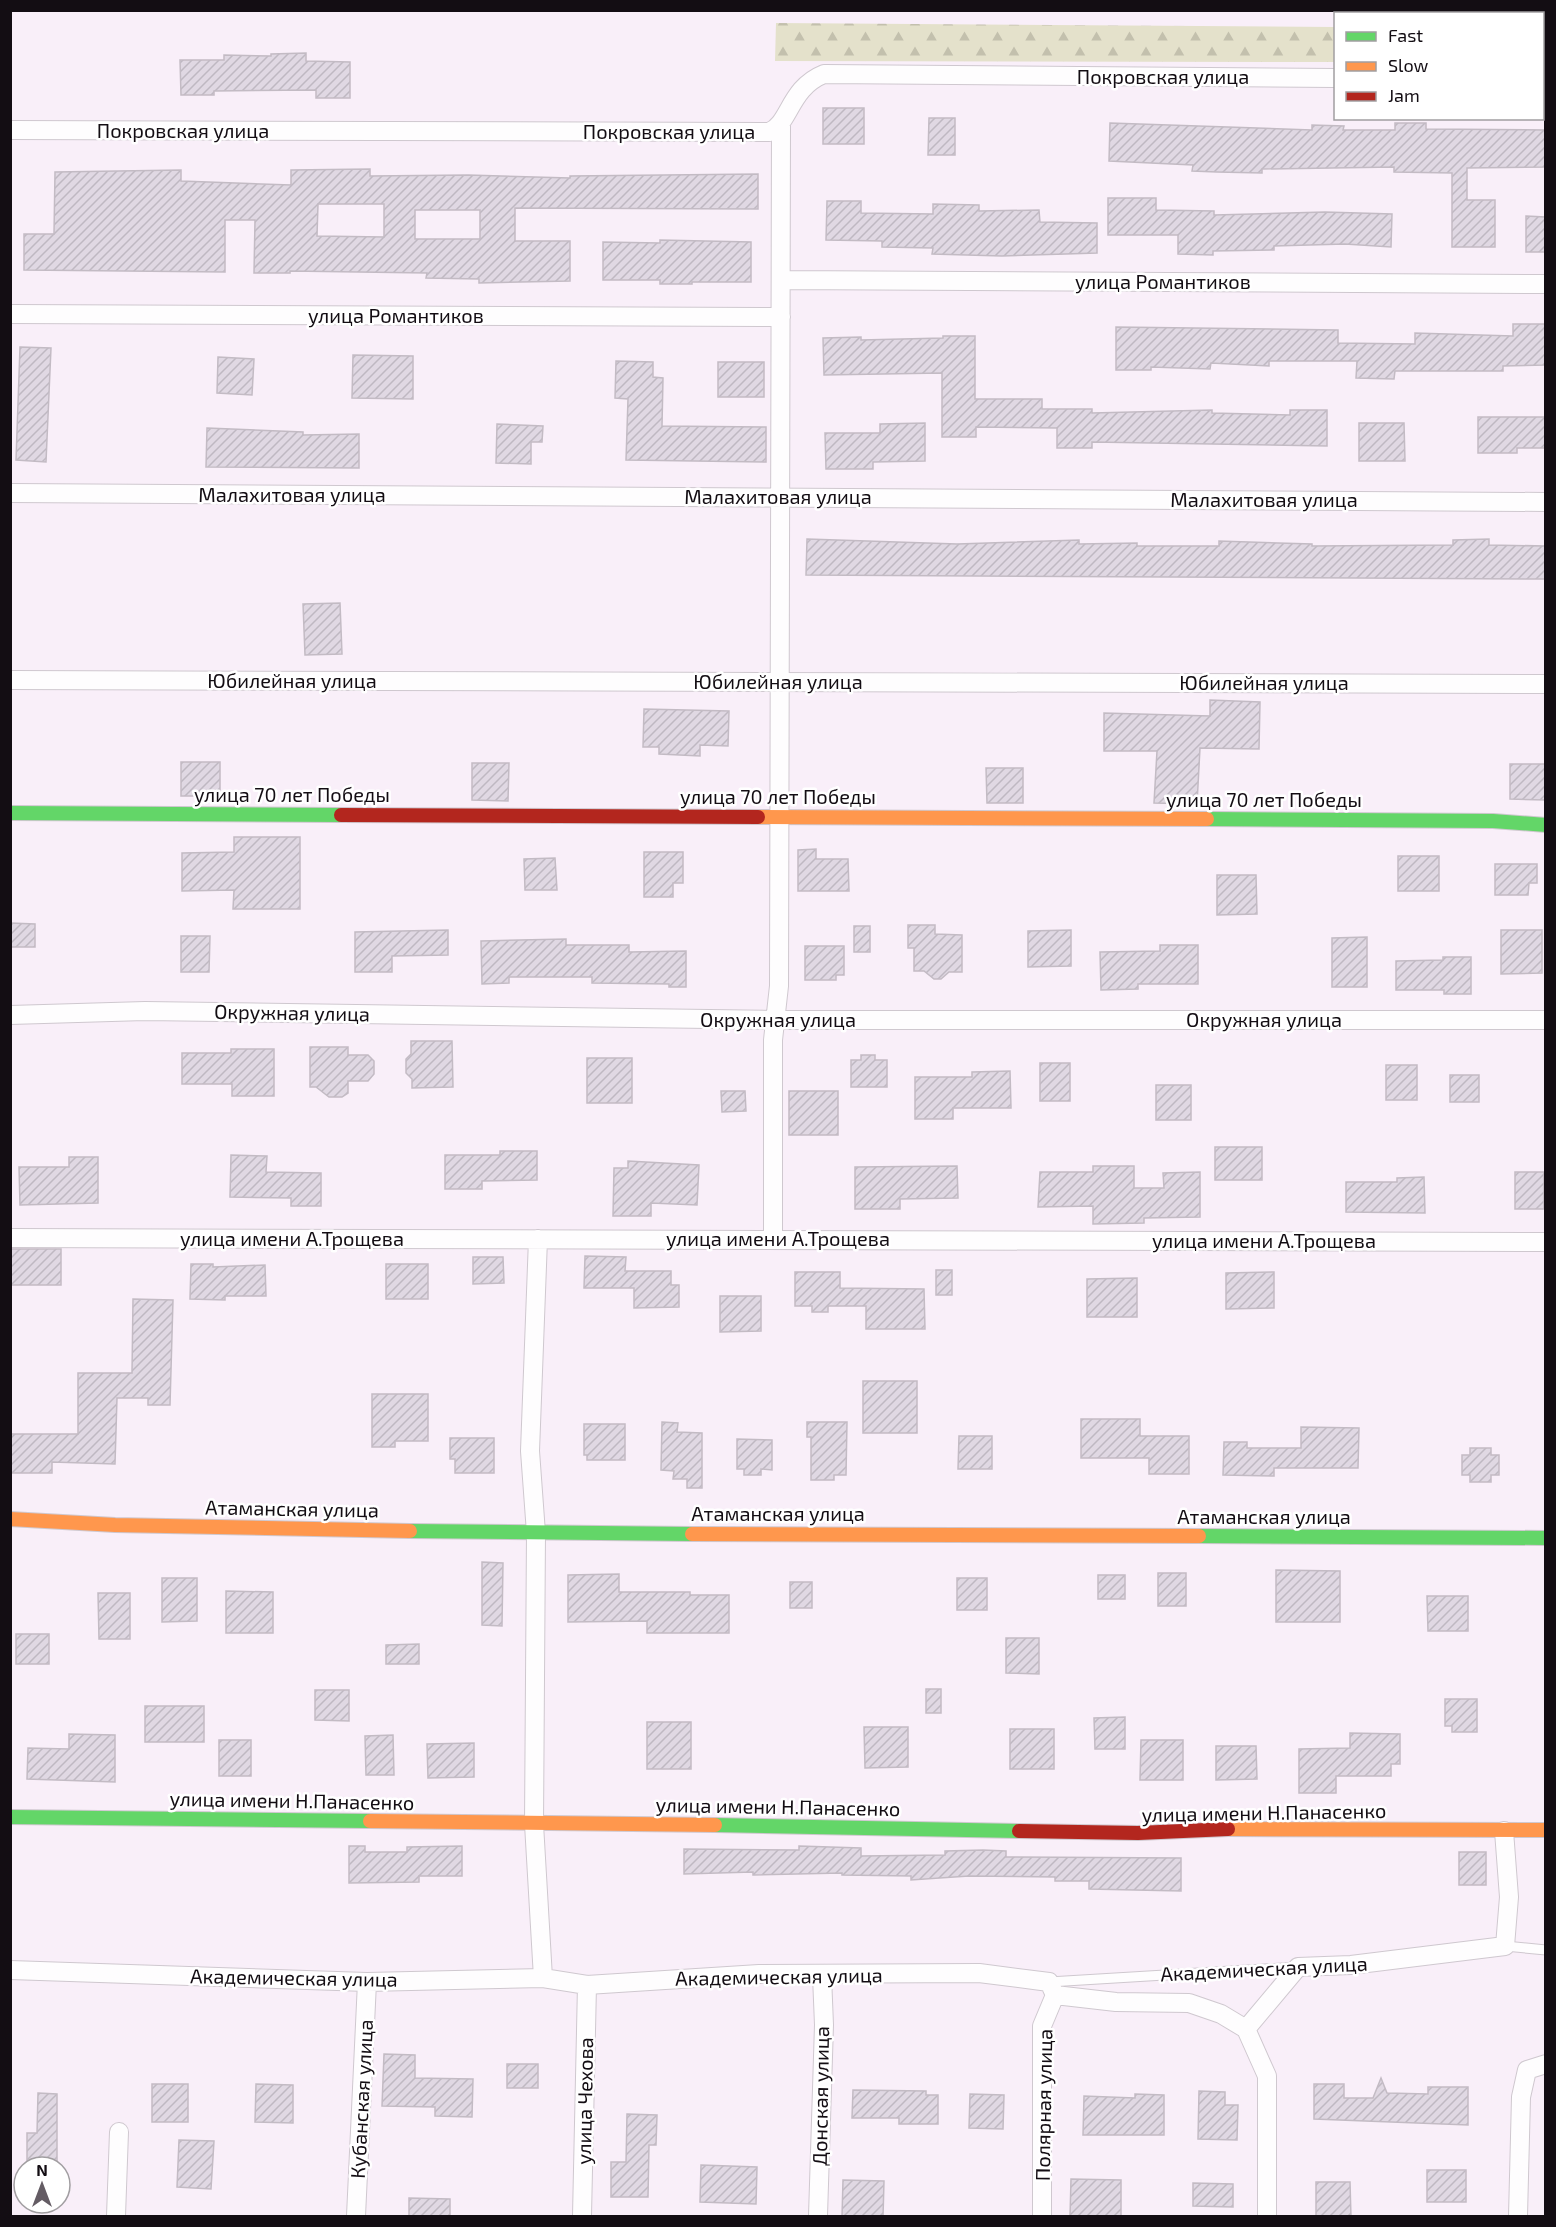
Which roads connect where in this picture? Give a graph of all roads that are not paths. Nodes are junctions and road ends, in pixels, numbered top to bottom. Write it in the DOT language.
graph roads {
  1 [pos="1501,10"];
  2 [pos="1545,11"];
  3 [pos="1334,78"];
  4 [pos="781,123"];
  5 [pos="10,130"];
  6 [pos="781,280"];
  7 [pos="1545,284"];
  8 [pos="10,314"];
  9 [pos="781,317"];
  10 [pos="10,493"];
  11 [pos="780,497"];
  12 [pos="1545,502"];
  13 [pos="10,680"];
  14 [pos="780,682"];
  15 [pos="1545,684"];
  16 [pos="10,813"];
  17 [pos="780,817"];
  18 [pos="1545,825"];
  19 [pos="10,1015"];
  20 [pos="775,1020"];
  21 [pos="1545,1020"];
  22 [pos="10,1238"];
  23 [pos="538,1239"];
  24 [pos="773,1239"];
  25 [pos="1545,1242"];
  26 [pos="10,1519"];
  27 [pos="536,1533"];
  28 [pos="1545,1538"];
  29 [pos="10,1817"];
  30 [pos="534,1824"];
  31 [pos="1545,1830"];
  32 [pos="1504,1831"];
  33 [pos="1505,1946"];
  34 [pos="1545,1950"];
  35 [pos="1298,1966"];
  36 [pos="10,1970"];
  37 [pos="822,1976"];
  38 [pos="543,1978"];
  39 [pos="367,1982"];
  40 [pos="587,1985"];
  41 [pos="1052,1988"];
  42 [pos="1246,2029"];
  43 [pos="1545,2064"];
  44 [pos="119,2132"];
  45 [pos="116,2217"];
  46 [pos="356,2217"];
  47 [pos="582,2217"];
  48 [pos="818,2217"];
  49 [pos="1042,2217"];
  50 [pos="1267,2217"];
  51 [pos="1518,2217"];
  1 -- 2 [label="street"];
  3 -- 4 [label="street, Покровская улица"];
  4 -- 5 [label="street, Покровская улица"];
  4 -- 6 [label="street"];
  6 -- 7 [label="street, улица Романтиков"];
  6 -- 9 [label="street"];
  8 -- 9 [label="street, улица Романтиков"];
  9 -- 11 [label="street"];
  10 -- 11 [label="street, Малахитовая улица"];
  11 -- 12 [label="street, Малахитовая улица"];
  11 -- 14 [label="street"];
  13 -- 14 [label="street, Юбилейная улица"];
  14 -- 15 [label="street, Юбилейная улица"];
  14 -- 17 [label="street"];
  16 -- 17 [label="street, улица 70 лет Победы"];
  17 -- 18 [label="street, улица 70 лет Победы"];
  17 -- 20 [label="street"];
  19 -- 20 [label="street, Окружная улица"];
  20 -- 21 [label="street, Окружная улица"];
  20 -- 24 [label="street"];
  22 -- 23 [label="street, улица имени А.Трощева"];
  23 -- 24 [label="street, улица имени А.Трощева"];
  23 -- 27 [label="street"];
  24 -- 25 [label="street, улица имени А.Трощева"];
  26 -- 27 [label="street, Атаманская улица"];
  27 -- 28 [label="street, Атаманская улица"];
  27 -- 30 [label="street"];
  29 -- 30 [label="street, улица имени Н.Панасенко"];
  30 -- 32 [label="street, улица имени Н.Панасенко"];
  30 -- 38 [label="street"];
  31 -- 32 [label="street, улица имени Н.Панасенко"];
  32 -- 33 [label="street"];
  33 -- 34 [label="lane, Академическая улица"];
  33 -- 35 [label="street, Академическая улица"];
  35 -- 41 [label="lane, Академическая улица"];
  35 -- 42 [label="street"];
  36 -- 39 [label="street, Академическая улица"];
  37 -- 40 [label="street, Академическая улица"];
  37 -- 41 [label="street, Академическая улица"];
  37 -- 48 [label="street, Донская улица"];
  38 -- 39 [label="street, Академическая улица"];
  38 -- 40 [label="street, Академическая улица"];
  39 -- 46 [label="street, Кубанская улица"];
  40 -- 47 [label="street, улица Чехова"];
  41 -- 42 [label="street, Академическая улица"];
  41 -- 49 [label="street, Полярная улица"];
  42 -- 50 [label="street"];
  43 -- 51 [label="street"];
  44 -- 45 [label="street"];
}
